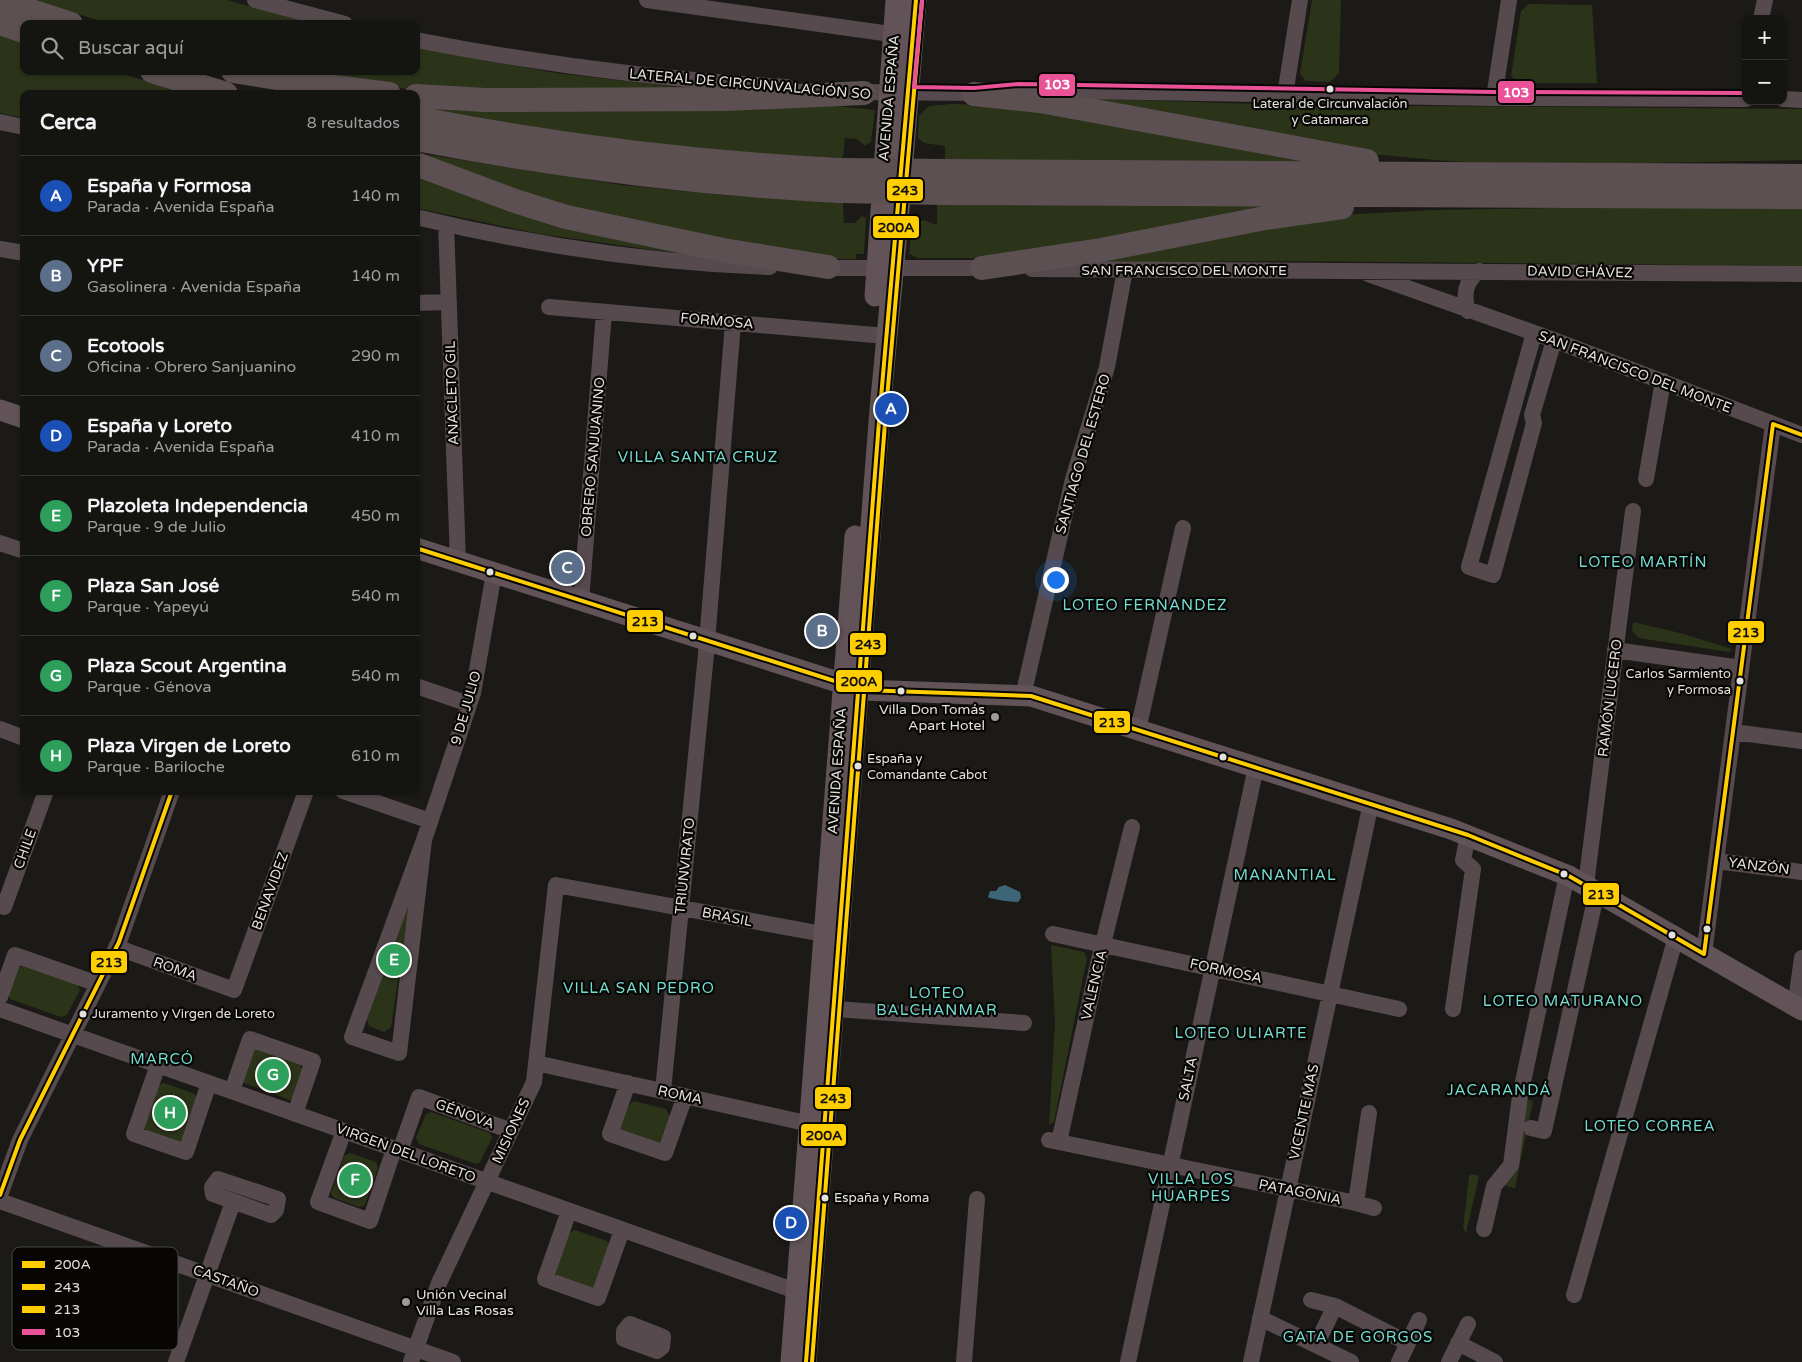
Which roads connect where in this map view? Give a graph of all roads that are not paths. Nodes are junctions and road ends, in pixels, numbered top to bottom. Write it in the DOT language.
graph roads {
  1 [pos="256,0"];
  2 [pos="647,0"];
  3 [pos="896,0"];
  4 [pos="916,0"];
  5 [pos="1300,0"];
  6 [pos="1509,0"];
  7 [pos="1765,0"];
  8 [pos="0,2"];
  9 [pos="738,6"];
  10 [pos="1762,15"];
  11 [pos="58,20"];
  12 [pos="330,20"];
  13 [pos="0,23"];
  14 [pos="20,30"];
  15 [pos="903,36"];
  16 [pos="420,41"];
  17 [pos="165,75"];
  18 [pos="240,75"];
  19 [pos="258,75"];
  20 [pos="213,90"];
  21 [pos="293,90"];
  22 [pos="358,90"];
  23 [pos="864,93"];
  24 [pos="898,93"];
  25 [pos="974,94"];
  26 [pos="1285,95"];
  27 [pos="420,96"];
  28 [pos="1494,98"];
  29 [pos="1742,98"];
  30 [pos="1787,100"];
  31 [pos="1802,100"];
  32 [pos="420,119"];
  33 [pos="0,122"];
  34 [pos="20,126"];
  35 [pos="420,141"];
  36 [pos="420,166"];
  37 [pos="1802,169"];
  38 [pos="1490,174"];
  39 [pos="1744,175"];
  40 [pos="1802,176"];
  41 [pos="841,180"];
  42 [pos="944,182"];
  43 [pos="1449,195"];
  44 [pos="1761,197"];
  45 [pos="1802,197"];
  46 [pos="1802,201"];
  47 [pos="420,218"];
  48 [pos="446,224"];
  49 [pos="0,249"];
  50 [pos="20,252"];
  51 [pos="828,267"];
  52 [pos="982,268"];
  53 [pos="885,269"];
  54 [pos="1125,270"];
  55 [pos="1358,270"];
  56 [pos="1479,271"];
  57 [pos="1802,274"];
  58 [pos="449,302"];
  59 [pos="420,303"];
  60 [pos="549,307"];
  61 [pos="1468,311"];
  62 [pos="604,312"];
  63 [pos="733,323"];
  64 [pos="1534,333"];
  65 [pos="879,335"];
  66 [pos="1554,340"];
  67 [pos="1663,381"];
  68 [pos="0,410"];
  69 [pos="20,417"];
  70 [pos="1773,424"];
  71 [pos="1802,435"];
  72 [pos="1646,479"];
  73 [pos="1633,511"];
  74 [pos="1183,528"];
  75 [pos="0,543"];
  76 [pos="420,549"];
  77 [pos="20,550"];
  78 [pos="458,562"];
  79 [pos="494,574"];
  80 [pos="581,601"];
  81 [pos="707,640"];
  82 [pos="1616,650"];
  83 [pos="1741,668"];
  84 [pos="851,686"];
  85 [pos="420,687"];
  86 [pos="1024,696"];
  87 [pos="469,704"];
  88 [pos="0,729"];
  89 [pos="1138,730"];
  90 [pos="1733,732"];
  91 [pos="20,736"];
  92 [pos="1802,741"];
  93 [pos="1256,767"];
  94 [pos="44,795"];
  95 [pos="171,795"];
  96 [pos="305,795"];
  97 [pos="355,795"];
  98 [pos="1370,803"];
  99 [pos="430,821"];
  100 [pos="1132,827"];
  101 [pos="1468,835"];
  102 [pos="424,840"];
  103 [pos="1716,861"];
  104 [pos="1802,872"];
  105 [pos="1567,875"];
  106 [pos="556,885"];
  107 [pos="1592,888"];
  108 [pos="2,906"];
  109 [pos="681,908"];
  110 [pos="1053,934"];
  111 [pos="832,936"];
  112 [pos="1676,937"];
  113 [pos="1103,944"];
  114 [pos="116,947"];
  115 [pos="1704,954"];
  116 [pos="1802,958"];
  117 [pos="1212,968"];
  118 [pos="98,984"];
  119 [pos="234,990"];
  120 [pos="1330,994"];
  121 [pos="0,997"];
  122 [pos="827,1008"];
  123 [pos="1799,1008"];
  124 [pos="0,1009"];
  125 [pos="1399,1009"];
  126 [pos="1453,1009"];
  127 [pos="1024,1023"];
  128 [pos="72,1035"];
  129 [pos="536,1063"];
  130 [pos="158,1065"];
  131 [pos="210,1083"];
  132 [pos="628,1083"];
  133 [pos="232,1091"];
  134 [pos="663,1091"];
  135 [pos="685,1096"];
  136 [pos="1369,1113"];
  137 [pos="295,1114"];
  138 [pos="817,1125"];
  139 [pos="1531,1128"];
  140 [pos="344,1131"];
  141 [pos="511,1131"];
  142 [pos="1054,1141"];
  143 [pos="397,1150"];
  144 [pos="1170,1166"];
  145 [pos="487,1182"];
  146 [pos="1287,1190"];
  147 [pos="0,1195"];
  148 [pos="977,1199"];
  149 [pos="0,1201"];
  150 [pos="233,1202"];
  151 [pos="1356,1203"];
  152 [pos="1374,1208"];
  153 [pos="569,1211"];
  154 [pos="1484,1228"];
  155 [pos="622,1230"];
  156 [pos="130,1247"];
  157 [pos="178,1264"];
  158 [pos="207,1274"];
  159 [pos="804,1294"];
  160 [pos="1574,1295"];
  161 [pos="1311,1300"];
  162 [pos="1335,1306"];
  163 [pos="1260,1318"];
  164 [pos="1419,1320"];
  165 [pos="1468,1324"];
  166 [pos="1408,1343"];
  167 [pos="1458,1343"];
  168 [pos="1316,1345"];
  169 [pos="413,1355"];
  170 [pos="176,1362"];
  171 [pos="453,1362"];
  172 [pos="791,1362"];
  173 [pos="806,1362"];
  174 [pos="964,1362"];
  175 [pos="1128,1362"];
  176 [pos="1251,1362"];
  177 [pos="1352,1362"];
  178 [pos="1399,1362"];
  179 [pos="1449,1362"];
  180 [pos="1495,1362"];
  1 -- 12 [label="street"];
  2 -- 9 [label="street"];
  3 -- 15 [label="main road, AVENIDA ESPAÑA"];
  4 -- 15 [label="main road, AVENIDA ESPAÑA"];
  5 -- 26 [label="street"];
  6 -- 28 [label="street"];
  7 -- 10 [label="street"];
  8 -- 11 [label="highway"];
  9 -- 15 [label="street"];
  13 -- 14 [label="highway"];
  15 -- 24 [label="main road, AVENIDA ESPAÑA"];
  16 -- 23 [label="street, LATERAL DE CIRCUNVALACIÓN SO"];
  17 -- 20 [label="highway"];
  18 -- 21 [label="highway"];
  19 -- 22 [label="highway"];
  23 -- 24 [label="street, LATERAL DE CIRCUNVALACIÓN SO"];
  23 -- 27 [label="highway"];
  24 -- 25 [label="street, LATERAL DE CIRCUNVALACIÓN SO"];
  24 -- 53 [label="main road, AVENIDA ESPAÑA"];
  25 -- 26 [label="street, LATERAL DE CIRCUNVALACIÓN SO"];
  25 -- 38 [label="highway"];
  26 -- 28 [label="street, LATERAL DE CIRCUNVALACIÓN SO"];
  28 -- 29 [label="street, LATERAL DE CIRCUNVALACIÓN SO"];
  30 -- 31 [label="street"];
  32 -- 41 [label="highway"];
  33 -- 34 [label="street"];
  35 -- 41 [label="highway"];
  36 -- 51 [label="highway"];
  37 -- 39 [label="highway"];
  38 -- 39 [label="highway"];
  38 -- 42 [label="highway"];
  39 -- 40 [label="highway"];
  41 -- 42 [label="highway, bridge"];
  42 -- 43 [label="highway"];
  43 -- 44 [label="highway"];
  43 -- 52 [label="highway"];
  44 -- 45 [label="highway"];
  44 -- 46 [label="highway"];
  47 -- 48 [label="street"];
  48 -- 51 [label="street"];
  48 -- 58 [label="street, ANACLETO GIL"];
  49 -- 50 [label="street"];
  51 -- 53 [label="street"];
  52 -- 53 [label="street, SAN FRANCISCO DEL MONTE"];
  52 -- 54 [label="street, SAN FRANCISCO DEL MONTE"];
  53 -- 65 [label="main road, AVENIDA ESPAÑA"];
  54 -- 55 [label="street, SAN FRANCISCO DEL MONTE"];
  54 -- 86 [label="street, SANTIAGO DEL ESTERO"];
  55 -- 56 [label="street, DAVID CHÁVEZ"];
  55 -- 61 [label="street, SAN FRANCISCO DEL MONTE"];
  56 -- 57 [label="street, DAVID CHÁVEZ"];
  56 -- 61 [label="street"];
  58 -- 59 [label="street"];
  58 -- 78 [label="street, ANACLETO GIL"];
  60 -- 62 [label="street, FORMOSA"];
  61 -- 64 [label="street, SAN FRANCISCO DEL MONTE"];
  62 -- 63 [label="street, FORMOSA"];
  62 -- 80 [label="street, OBRERO SANJUANINO"];
  63 -- 65 [label="street, FORMOSA"];
  63 -- 81 [label="street, TRIUNVIRATO"];
  64 -- 66 [label="street, SAN FRANCISCO DEL MONTE"];
  64 -- 66 [label="street"];
  65 -- 84 [label="main road, AVENIDA ESPAÑA"];
  66 -- 67 [label="street, SAN FRANCISCO DEL MONTE"];
  67 -- 70 [label="street, SAN FRANCISCO DEL MONTE"];
  67 -- 72 [label="street"];
  68 -- 69 [label="main road"];
  70 -- 71 [label="street, SAN FRANCISCO DEL MONTE"];
  70 -- 83 [label="street"];
  73 -- 82 [label="street, RAMÓN LUCERO"];
  74 -- 89 [label="street"];
  75 -- 77 [label="street"];
  76 -- 78 [label="main road"];
  78 -- 79 [label="main road"];
  79 -- 80 [label="main road"];
  79 -- 87 [label="street, 9 DE JULIO"];
  80 -- 81 [label="main road"];
  81 -- 84 [label="main road"];
  81 -- 109 [label="street, TRIUNVIRATO"];
  82 -- 83 [label="street"];
  82 -- 107 [label="street, RAMÓN LUCERO"];
  83 -- 90 [label="street"];
  84 -- 86 [label="main road"];
  84 -- 111 [label="main road, AVENIDA ESPAÑA"];
  85 -- 87 [label="street"];
  86 -- 89 [label="main road"];
  87 -- 99 [label="street, 9 DE JULIO"];
  88 -- 91 [label="street"];
  89 -- 93 [label="main road"];
  90 -- 92 [label="street"];
  90 -- 103 [label="street"];
  93 -- 98 [label="main road"];
  93 -- 117 [label="street, SALTA"];
  94 -- 108 [label="street, CHILE"];
  95 -- 114 [label="street"];
  96 -- 119 [label="street, BENAVIDEZ"];
  97 -- 99 [label="street"];
  98 -- 101 [label="main road"];
  98 -- 120 [label="street, VICENTE MAS"];
  99 -- 102 [label="street, 9 DE JULIO"];
  100 -- 113 [label="street, VALENCIA"];
  101 -- 105 [label="main road"];
  101 -- 126 [label="street"];
  102 -- 102 [label="street, 9 DE JULIO"];
  103 -- 104 [label="street, YANZÓN"];
  103 -- 115 [label="street"];
  105 -- 107 [label="main road"];
  105 -- 154 [label="street"];
  106 -- 109 [label="street, BRASIL"];
  106 -- 129 [label="street, MISIONES"];
  107 -- 112 [label="main road"];
  107 -- 139 [label="street, RAMÓN LUCERO"];
  109 -- 111 [label="street, BRASIL"];
  109 -- 134 [label="street, TRIUNVIRATO"];
  110 -- 113 [label="street, FORMOSA"];
  111 -- 122 [label="main road, AVENIDA ESPAÑA"];
  112 -- 115 [label="main road"];
  112 -- 160 [label="street"];
  113 -- 117 [label="street, FORMOSA"];
  113 -- 142 [label="street, VALENCIA"];
  114 -- 118 [label="street"];
  114 -- 119 [label="street, ROMA"];
  115 -- 123 [label="main road"];
  116 -- 123 [label="street"];
  117 -- 120 [label="street, FORMOSA"];
  117 -- 144 [label="street, SALTA"];
  118 -- 121 [label="street"];
  118 -- 128 [label="street"];
  120 -- 125 [label="street, FORMOSA"];
  120 -- 146 [label="street, VICENTE MAS"];
  122 -- 127 [label="street"];
  122 -- 138 [label="main road, AVENIDA ESPAÑA"];
  124 -- 128 [label="street, VIRGEN DEL LORETO"];
  128 -- 130 [label="street, VIRGEN DEL LORETO"];
  128 -- 147 [label="street"];
  129 -- 132 [label="street, ROMA"];
  129 -- 141 [label="street, MISIONES"];
  130 -- 131 [label="street, VIRGEN DEL LORETO"];
  130 -- 131 [label="street"];
  131 -- 133 [label="street, VIRGEN DEL LORETO"];
  132 -- 134 [label="street, ROMA"];
  132 -- 135 [label="street"];
  133 -- 137 [label="street, VIRGEN DEL LORETO"];
  133 -- 137 [label="street"];
  134 -- 135 [label="street, ROMA"];
  135 -- 138 [label="street, ROMA"];
  136 -- 151 [label="street"];
  137 -- 140 [label="street, VIRGEN DEL LORETO"];
  138 -- 159 [label="main road, AVENIDA ESPAÑA"];
  140 -- 143 [label="street, VIRGEN DEL LORETO"];
  140 -- 143 [label="street"];
  141 -- 143 [label="street, GÉNOVA"];
  141 -- 145 [label="street, MISIONES"];
  142 -- 144 [label="street, PATAGONIA"];
  143 -- 145 [label="street, VIRGEN DEL LORETO"];
  144 -- 146 [label="street, PATAGONIA"];
  144 -- 175 [label="street, SALTA"];
  145 -- 153 [label="street, VIRGEN DEL LORETO"];
  145 -- 169 [label="street, MISIONES"];
  146 -- 151 [label="street, PATAGONIA"];
  146 -- 163 [label="street, VICENTE MAS"];
  148 -- 174 [label="street"];
  149 -- 156 [label="street, CASTAÑO"];
  150 -- 158 [label="street"];
  151 -- 152 [label="street, PATAGONIA"];
  153 -- 155 [label="street, VIRGEN DEL LORETO"];
  153 -- 155 [label="street"];
  155 -- 159 [label="street, VIRGEN DEL LORETO"];
  157 -- 158 [label="street, CASTAÑO"];
  158 -- 169 [label="street, CASTAÑO"];
  158 -- 170 [label="street"];
  159 -- 172 [label="main road, AVENIDA ESPAÑA"];
  159 -- 173 [label="main road, AVENIDA ESPAÑA"];
  161 -- 162 [label="street"];
  162 -- 166 [label="street"];
  162 -- 168 [label="street"];
  163 -- 168 [label="street"];
  163 -- 176 [label="street, VICENTE MAS"];
  164 -- 166 [label="street"];
  165 -- 167 [label="street"];
  166 -- 178 [label="street"];
  167 -- 179 [label="street"];
  167 -- 180 [label="street"];
  168 -- 177 [label="street"];
  169 -- 171 [label="street, CASTAÑO"];
}
